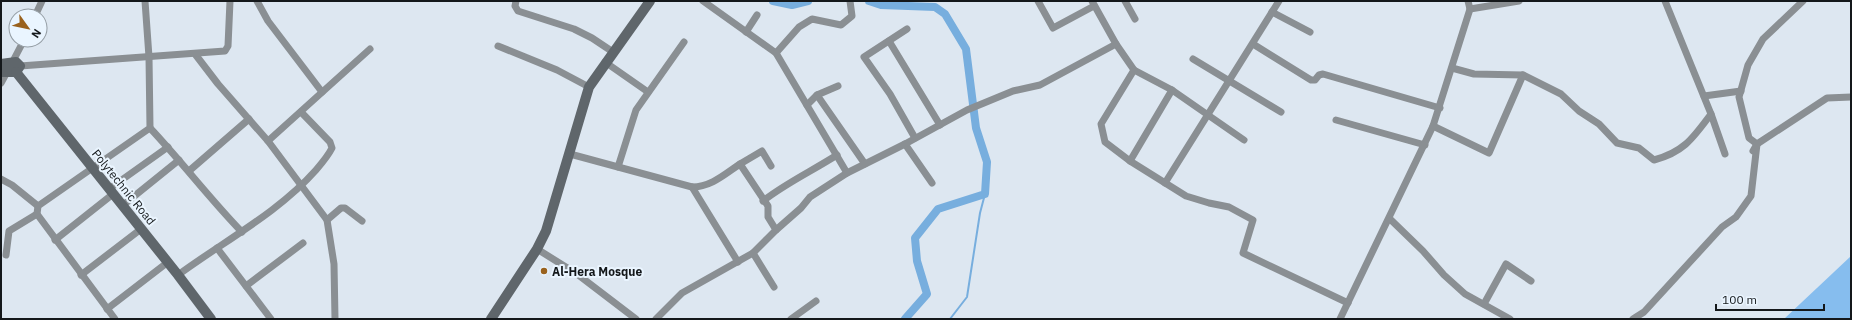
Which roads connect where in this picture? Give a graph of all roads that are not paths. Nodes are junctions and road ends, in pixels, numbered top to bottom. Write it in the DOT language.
graph roads {
  1 [pos="144,1"];
  2 [pos="230,1"];
  3 [pos="257,1"];
  4 [pos="516,1"];
  5 [pos="650,1"];
  6 [pos="703,1"];
  7 [pos="850,1"];
  8 [pos="1038,1"];
  9 [pos="1125,1"];
  10 [pos="1278,1"];
  11 [pos="1468,1"];
  12 [pos="1519,1"];
  13 [pos="1803,1"];
  14 [pos="1667,2"];
  15 [pos="1093,4"];
  16 [pos="1470,9"];
  17 [pos="1272,12"];
  18 [pos="757,15"];
  19 [pos="1135,19"];
  20 [pos="907,29"];
  21 [pos="746,32"];
  22 [pos="1310,32"];
  23 [pos="889,41"];
  24 [pos="684,42"];
  25 [pos="1116,44"];
  26 [pos="1253,44"];
  27 [pos="498,46"];
  28 [pos="20,48"];
  29 [pos="370,49"];
  30 [pos="613,52"];
  31 [pos="776,53"];
  32 [pos="195,54"];
  33 [pos="149,57"];
  34 [pos="1193,59"];
  35 [pos="605,62"];
  36 [pos="10,68"];
  37 [pos="1452,68"];
  38 [pos="1134,70"];
  39 [pos="1523,75"];
  40 [pos="1229,81"];
  41 [pos="1,83"];
  42 [pos="838,86"];
  43 [pos="589,87"];
  44 [pos="1172,90"];
  45 [pos="1741,91"];
  46 [pos="322,92"];
  47 [pos="648,92"];
  48 [pos="817,94"];
  49 [pos="1704,96"];
  50 [pos="1851,96"];
  51 [pos="807,105"];
  52 [pos="1440,108"];
  53 [pos="301,112"];
  54 [pos="1281,112"];
  55 [pos="1711,114"];
  56 [pos="1208,115"];
  57 [pos="249,119"];
  58 [pos="1336,120"];
  59 [pos="940,124"];
  60 [pos="1433,126"];
  61 [pos="150,128"];
  62 [pos="915,138"];
  63 [pos="1244,140"];
  64 [pos="268,141"];
  65 [pos="904,144"];
  66 [pos="1425,145"];
  67 [pos="168,147"];
  68 [pos="1755,147"];
  69 [pos="570,154"];
  70 [pos="1725,154"];
  71 [pos="837,156"];
  72 [pos="179,160"];
  73 [pos="1130,161"];
  74 [pos="740,164"];
  75 [pos="865,164"];
  76 [pos="771,166"];
  77 [pos="618,168"];
  78 [pos="92,169"];
  79 [pos="189,171"];
  80 [pos="847,173"];
  81 [pos="1,179"];
  82 [pos="932,183"];
  83 [pos="1165,183"];
  84 [pos="301,186"];
  85 [pos="692,187"];
  86 [pos="111,192"];
  87 [pos="763,201"];
  88 [pos="38,206"];
  89 [pos="122,206"];
  90 [pos="37,214"];
  91 [pos="1390,219"];
  92 [pos="327,220"];
  93 [pos="362,221"];
  94 [pos="141,229"];
  95 [pos="776,230"];
  96 [pos="242,232"];
  97 [pos="56,240"];
  98 [pos="303,243"];
  99 [pos="217,248"];
  100 [pos="537,248"];
  101 [pos="753,253"];
  102 [pos="6,255"];
  103 [pos="168,262"];
  104 [pos="738,262"];
  105 [pos="81,275"];
  106 [pos="178,275"];
  107 [pos="1531,281"];
  108 [pos="246,286"];
  109 [pos="774,287"];
  110 [pos="816,301"];
  111 [pos="1348,303"];
  112 [pos="1484,304"];
  113 [pos="107,309"];
  114 [pos="631,318"];
  115 [pos="115,319"];
  116 [pos="211,319"];
  117 [pos="271,319"];
  118 [pos="335,319"];
  119 [pos="491,319"];
  120 [pos="656,319"];
  121 [pos="791,319"];
  122 [pos="1340,319"];
  123 [pos="1510,319"];
  124 [pos="1633,319"];
  1 -- 33 [label="street"];
  2 -- 32 [label="street"];
  3 -- 46 [label="street"];
  4 -- 30 [label="street"];
  5 -- 30 [label="street"];
  6 -- 21 [label="street"];
  7 -- 31 [label="street"];
  8 -- 15 [label="street"];
  9 -- 19 [label="street"];
  10 -- 17 [label="street"];
  11 -- 16 [label="street"];
  12 -- 16 [label="street"];
  13 -- 45 [label="street"];
  14 -- 49 [label="street"];
  15 -- 25 [label="street"];
  16 -- 37 [label="street"];
  17 -- 22 [label="street"];
  17 -- 26 [label="street"];
  18 -- 21 [label="street"];
  20 -- 23 [label="street"];
  21 -- 31 [label="street"];
  23 -- 59 [label="street"];
  23 -- 62 [label="street"];
  24 -- 47 [label="street"];
  25 -- 38 [label="street"];
  25 -- 59 [label="street"];
  26 -- 40 [label="street"];
  26 -- 52 [label="street"];
  27 -- 43 [label="street"];
  28 -- 36 [label="street"];
  29 -- 46 [label="street"];
  30 -- 35 [label="street"];
  31 -- 51 [label="street"];
  32 -- 33 [label="street"];
  32 -- 57 [label="street"];
  33 -- 36 [label="street"];
  33 -- 61 [label="street"];
  34 -- 40 [label="street"];
  35 -- 43 [label="street"];
  35 -- 47 [label="street"];
  36 -- 41 [label="street"];
  36 -- 78 [label="street, Polytechnic Road"];
  37 -- 39 [label="street"];
  37 -- 52 [label="street"];
  38 -- 44 [label="street"];
  38 -- 73 [label="street"];
  39 -- 55 [label="street"];
  39 -- 60 [label="street"];
  40 -- 54 [label="street"];
  40 -- 56 [label="street"];
  42 -- 48 [label="street"];
  43 -- 69 [label="street"];
  44 -- 56 [label="street"];
  44 -- 73 [label="street"];
  45 -- 49 [label="street"];
  45 -- 68 [label="street"];
  46 -- 53 [label="street"];
  47 -- 77 [label="street"];
  48 -- 51 [label="street"];
  48 -- 75 [label="street"];
  49 -- 55 [label="street"];
  50 -- 68 [label="street"];
  51 -- 71 [label="street"];
  52 -- 60 [label="street"];
  53 -- 64 [label="street"];
  53 -- 84 [label="street"];
  55 -- 70 [label="street"];
  56 -- 63 [label="street"];
  56 -- 83 [label="street"];
  57 -- 64 [label="street"];
  57 -- 79 [label="street"];
  58 -- 66 [label="street"];
  59 -- 62 [label="street"];
  60 -- 66 [label="street"];
  61 -- 67 [label="street"];
  61 -- 78 [label="street"];
  62 -- 65 [label="street"];
  64 -- 84 [label="street"];
  65 -- 75 [label="street"];
  65 -- 82 [label="street"];
  66 -- 91 [label="street"];
  67 -- 72 [label="street"];
  67 -- 86 [label="street"];
  68 -- 124 [label="street"];
  69 -- 77 [label="street"];
  69 -- 100 [label="street"];
  71 -- 80 [label="street"];
  71 -- 87 [label="street"];
  72 -- 79 [label="street"];
  72 -- 89 [label="street"];
  73 -- 83 [label="street"];
  74 -- 76 [label="street"];
  74 -- 85 [label="street"];
  74 -- 87 [label="street"];
  75 -- 80 [label="street"];
  77 -- 85 [label="street"];
  78 -- 86 [label="street, Polytechnic Road"];
  78 -- 88 [label="street"];
  79 -- 96 [label="street"];
  80 -- 95 [label="street"];
  81 -- 88 [label="street"];
  83 -- 111 [label="street"];
  84 -- 92 [label="street"];
  84 -- 96 [label="street"];
  85 -- 104 [label="street"];
  86 -- 89 [label="street, Polytechnic Road"];
  86 -- 97 [label="street"];
  87 -- 95 [label="street"];
  88 -- 90 [label="street"];
  89 -- 94 [label="street, Polytechnic Road"];
  90 -- 97 [label="street"];
  90 -- 102 [label="street"];
  91 -- 111 [label="street"];
  91 -- 112 [label="street"];
  92 -- 93 [label="street"];
  92 -- 118 [label="street"];
  94 -- 103 [label="street, Polytechnic Road"];
  94 -- 105 [label="street"];
  95 -- 101 [label="street"];
  96 -- 99 [label="street"];
  97 -- 105 [label="street"];
  98 -- 108 [label="street"];
  99 -- 106 [label="street"];
  99 -- 108 [label="street"];
  100 -- 114 [label="street"];
  100 -- 119 [label="street"];
  101 -- 104 [label="street"];
  101 -- 109 [label="street"];
  103 -- 106 [label="street, Polytechnic Road"];
  103 -- 113 [label="street"];
  104 -- 120 [label="street"];
  105 -- 113 [label="street"];
  106 -- 116 [label="street, Polytechnic Road"];
  107 -- 112 [label="street"];
  108 -- 117 [label="street"];
  110 -- 121 [label="street"];
  111 -- 122 [label="street"];
  112 -- 123 [label="street"];
  113 -- 115 [label="street"];
}
